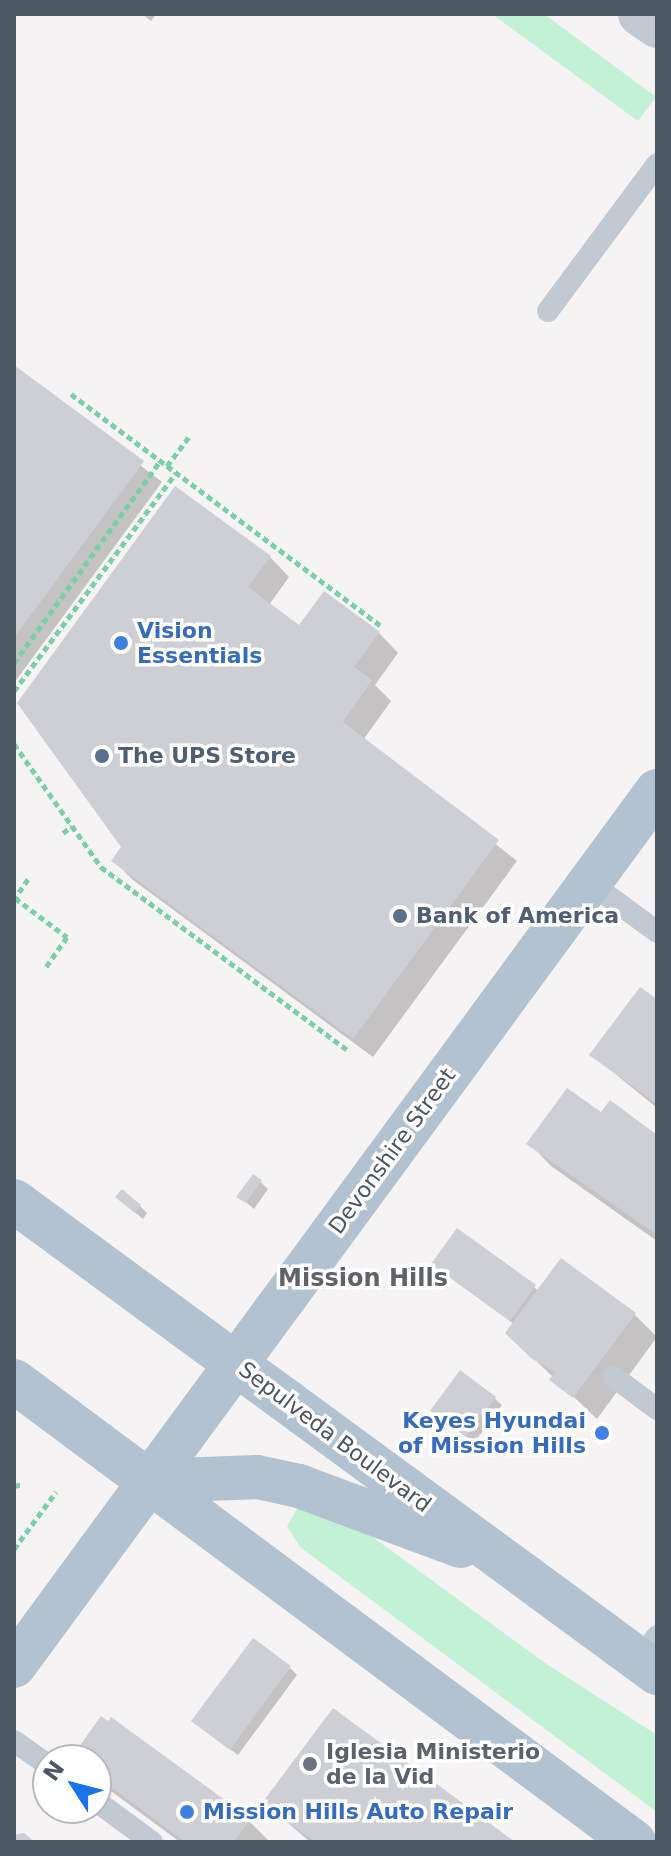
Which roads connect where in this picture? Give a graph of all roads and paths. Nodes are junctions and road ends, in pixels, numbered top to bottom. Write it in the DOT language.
graph roads {
  1 [pos="640,14"];
  2 [pos="657,26"];
  3 [pos="657,164"];
  4 [pos="548,311"];
  5 [pos="71,394"];
  6 [pos="190,436"];
  7 [pos="160,461"];
  8 [pos="167,466"];
  9 [pos="176,473"];
  10 [pos="383,627"];
  11 [pos="14,663"];
  12 [pos="14,691"];
  13 [pos="14,744"];
  14 [pos="657,791"];
  15 [pos="72,826"];
  16 [pos="63,833"];
  17 [pos="28,879"];
  18 [pos="589,882"];
  19 [pos="657,932"];
  20 [pos="45,968"];
  21 [pos="350,1052"];
  22 [pos="14,1201"];
  23 [pos="236,1363"];
  24 [pos="614,1377"];
  25 [pos="14,1381"];
  26 [pos="657,1409"];
  27 [pos="150,1481"];
  28 [pos="24,1484"];
  29 [pos="14,1486"];
  30 [pos="56,1492"];
  31 [pos="14,1549"];
  32 [pos="496,1558"];
  33 [pos="651,1656"];
  34 [pos="14,1666"];
  35 [pos="14,1741"];
  36 [pos="32,1754"];
  37 [pos="112,1813"];
  38 [pos="152,1842"];
  39 [pos="634,1842"];
  1 -- 2 [label="street"];
  3 -- 4 [label="lane"];
  5 -- 7 [label="path"];
  6 -- 8 [label="path"];
  7 -- 8 [label="path"];
  7 -- 11 [label="path"];
  8 -- 9 [label="path"];
  9 -- 10 [label="path"];
  9 -- 12 [label="path"];
  13 -- 15 [label="path"];
  14 -- 18 [label="main road, Devonshire Street"];
  15 -- 16 [label="path"];
  15 -- 21 [label="path"];
  17 -- 20 [label="path"];
  18 -- 19 [label="lane"];
  18 -- 23 [label="main road, Devonshire Street"];
  22 -- 23 [label="main road, Sepulveda Boulevard"];
  23 -- 27 [label="main road, Devonshire Street"];
  23 -- 32 [label="main road, Sepulveda Boulevard"];
  24 -- 26 [label="lane"];
  25 -- 27 [label="main road"];
  27 -- 32 [label="main road"];
  27 -- 34 [label="main road, Devonshire Street"];
  27 -- 39 [label="main road"];
  28 -- 29 [label="path"];
  30 -- 31 [label="path"];
  32 -- 33 [label="main road, Sepulveda Boulevard"];
  35 -- 36 [label="lane"];
  37 -- 38 [label="lane"];
}
